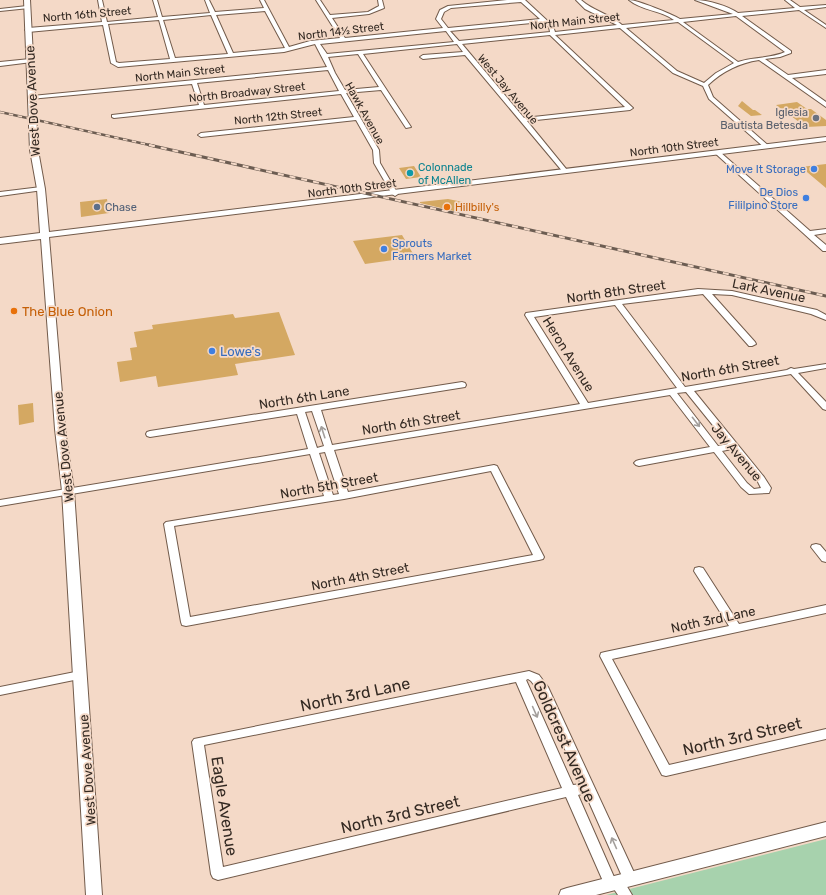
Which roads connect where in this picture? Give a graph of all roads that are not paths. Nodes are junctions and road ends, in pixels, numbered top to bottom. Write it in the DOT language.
graph roads {
  1 [pos="100,0"];
  2 [pos="155,0"];
  3 [pos="207,0"];
  4 [pos="262,0"];
  5 [pos="318,0"];
  6 [pos="380,0"];
  7 [pos="522,0"];
  8 [pos="578,0"];
  9 [pos="631,0"];
  10 [pos="697,0"];
  11 [pos="786,0"];
  12 [pos="27,4"];
  13 [pos="740,6"];
  14 [pos="826,6"];
  15 [pos="724,8"];
  16 [pos="800,8"];
  17 [pos="267,9"];
  18 [pos="0,10"];
  19 [pos="214,14"];
  20 [pos="737,14"];
  21 [pos="329,17"];
  22 [pos="160,18"];
  23 [pos="544,20"];
  24 [pos="679,20"];
  25 [pos="104,23"];
  26 [pos="620,26"];
  27 [pos="826,28"];
  28 [pos="28,30"];
  29 [pos="446,30"];
  30 [pos="552,33"];
  31 [pos="344,40"];
  32 [pos="317,43"];
  33 [pos="456,43"];
  34 [pos="288,49"];
  35 [pos="359,52"];
  36 [pos="465,53"];
  37 [pos="231,55"];
  38 [pos="325,56"];
  39 [pos="423,57"];
  40 [pos="760,58"];
  41 [pos="173,60"];
  42 [pos="30,61"];
  43 [pos="738,63"];
  44 [pos="0,64"];
  45 [pos="329,68"];
  46 [pos="826,72"];
  47 [pos="786,77"];
  48 [pos="194,82"];
  49 [pos="705,85"];
  50 [pos="382,88"];
  51 [pos="342,92"];
  52 [pos="32,98"];
  53 [pos="826,105"];
  54 [pos="202,106"];
  55 [pos="114,116"];
  56 [pos="357,118"];
  57 [pos="522,120"];
  58 [pos="408,126"];
  59 [pos="201,135"];
  60 [pos="826,139"];
  61 [pos="768,147"];
  62 [pos="718,153"];
  63 [pos="565,171"];
  64 [pos="41,189"];
  65 [pos="0,194"];
  66 [pos="395,194"];
  67 [pos="826,231"];
  68 [pos="809,233"];
  69 [pos="45,235"];
  70 [pos="0,241"];
  71 [pos="826,249"];
  72 [pos="705,291"];
  73 [pos="617,303"];
  74 [pos="530,315"];
  75 [pos="826,318"];
  76 [pos="752,344"];
  77 [pos="826,366"];
  78 [pos="791,370"];
  79 [pos="462,385"];
  80 [pos="686,389"];
  81 [pos="672,392"];
  82 [pos="825,405"];
  83 [pos="586,406"];
  84 [pos="316,409"];
  85 [pos="300,411"];
  86 [pos="150,434"];
  87 [pos="734,446"];
  88 [pos="329,448"];
  89 [pos="716,449"];
  90 [pos="313,451"];
  91 [pos="639,462"];
  92 [pos="68,491"];
  93 [pos="344,496"];
  94 [pos="329,498"];
  95 [pos="0,503"];
  96 [pos="816,547"];
  97 [pos="539,557"];
  98 [pos="826,559"];
  99 [pos="699,571"];
  100 [pos="826,609"];
  101 [pos="186,622"];
  102 [pos="736,628"];
  103 [pos="80,675"];
  104 [pos="519,676"];
  105 [pos="0,691"];
  106 [pos="826,734"];
  107 [pos="198,742"];
  108 [pos="666,771"];
  109 [pos="588,788"];
  110 [pos="571,792"];
  111 [pos="826,829"];
  112 [pos="218,874"];
  113 [pos="621,885"];
  114 [pos="94,895"];
  115 [pos="567,895"];
  1 -- 25 [label="street"];
  2 -- 22 [label="street"];
  3 -- 19 [label="street"];
  4 -- 17 [label="street"];
  5 -- 21 [label="street"];
  6 -- 21 [label="street"];
  7 -- 23 [label="street"];
  7 -- 29 [label="street, West Jay Avenue"];
  8 -- 26 [label="street"];
  9 -- 24 [label="street"];
  10 -- 15 [label="street"];
  11 -- 16 [label="street"];
  12 -- 18 [label="street"];
  12 -- 28 [label="main road, West Dove Avenue"];
  13 -- 15 [label="street"];
  14 -- 16 [label="street, North Main Street"];
  15 -- 20 [label="street"];
  16 -- 20 [label="street, North Main Street"];
  16 -- 27 [label="street"];
  17 -- 19 [label="street, North 16th Street"];
  17 -- 34 [label="street"];
  19 -- 22 [label="street, North 16th Street"];
  19 -- 37 [label="street"];
  20 -- 24 [label="street, North Main Street"];
  20 -- 40 [label="street"];
  21 -- 31 [label="street"];
  22 -- 25 [label="street, North 16th Street"];
  22 -- 41 [label="street"];
  23 -- 29 [label="street, North 14½ Street"];
  23 -- 30 [label="street"];
  24 -- 26 [label="street, North Main Street"];
  24 -- 43 [label="street"];
  25 -- 28 [label="street, North 16th Street"];
  25 -- 41 [label="street, North 14½ Street"];
  26 -- 30 [label="street, North Main Street"];
  26 -- 49 [label="street"];
  28 -- 42 [label="main road, West Dove Avenue"];
  29 -- 31 [label="street, North 14½ Street"];
  29 -- 33 [label="street, West Jay Avenue"];
  30 -- 33 [label="street, North Main Street"];
  30 -- 57 [label="street"];
  31 -- 32 [label="street, North 14½ Street"];
  32 -- 34 [label="street, North 14½ Street"];
  32 -- 38 [label="street, Hawk Avenue"];
  33 -- 35 [label="street, North Main Street"];
  33 -- 36 [label="street, West Jay Avenue"];
  34 -- 37 [label="street, North 14½ Street"];
  35 -- 38 [label="street, North Main Street"];
  35 -- 50 [label="street"];
  36 -- 39 [label="street"];
  36 -- 57 [label="street, West Jay Avenue"];
  37 -- 41 [label="street, North 14½ Street"];
  38 -- 45 [label="street, Hawk Avenue"];
  40 -- 43 [label="street"];
  40 -- 47 [label="street"];
  42 -- 44 [label="street"];
  42 -- 52 [label="main road, West Dove Avenue"];
  43 -- 49 [label="street"];
  45 -- 48 [label="street, North Main Street"];
  45 -- 51 [label="street, Hawk Avenue"];
  46 -- 47 [label="street"];
  47 -- 53 [label="street"];
  48 -- 52 [label="street, North Main Street"];
  48 -- 54 [label="street"];
  49 -- 61 [label="street"];
  50 -- 51 [label="street, North Broadway Street"];
  50 -- 58 [label="street"];
  51 -- 54 [label="street, North Broadway Street"];
  51 -- 56 [label="street, Hawk Avenue"];
  52 -- 64 [label="main road, West Dove Avenue"];
  54 -- 55 [label="street, North Broadway Street"];
  56 -- 59 [label="street, North 12th Street"];
  56 -- 66 [label="street, Hawk Avenue"];
  57 -- 63 [label="street, West Jay Avenue"];
  60 -- 61 [label="main road, North 10th Street"];
  61 -- 62 [label="main road, North 10th Street"];
  62 -- 63 [label="main road, North 10th Street"];
  62 -- 68 [label="street"];
  63 -- 66 [label="main road, North 10th Street"];
  64 -- 65 [label="street"];
  64 -- 69 [label="main road, West Dove Avenue"];
  66 -- 69 [label="main road, North 10th Street"];
  67 -- 68 [label="street"];
  68 -- 71 [label="street"];
  69 -- 70 [label="main road, North 10th Street"];
  69 -- 92 [label="main road, West Dove Avenue"];
  72 -- 73 [label="street, North 8th Street"];
  72 -- 75 [label="street, Lark Avenue"];
  72 -- 76 [label="street"];
  73 -- 74 [label="street, North 8th Street"];
  73 -- 80 [label="street, Jay Avenue"];
  74 -- 83 [label="street, Heron Avenue"];
  77 -- 78 [label="street, North 6th Street"];
  78 -- 80 [label="street, North 6th Street"];
  78 -- 82 [label="street"];
  79 -- 84 [label="street, North 6th Lane"];
  80 -- 81 [label="street, North 6th Street"];
  80 -- 87 [label="street, Jay Avenue"];
  81 -- 83 [label="street, North 6th Street"];
  81 -- 89 [label="street, Jay Avenue, one-way"];
  83 -- 88 [label="street, North 6th Street"];
  84 -- 85 [label="street, North 6th Lane"];
  88 -- 84 [label="street, one-way"];
  85 -- 86 [label="street, North 6th Lane"];
  85 -- 90 [label="street"];
  87 -- 89 [label="street"];
  87 -- 89 [label="street, Jay Avenue"];
  88 -- 90 [label="street, North 6th Street"];
  88 -- 93 [label="street"];
  89 -- 91 [label="street"];
  90 -- 92 [label="street, North 6th Street"];
  90 -- 94 [label="street"];
  92 -- 95 [label="street, North 6th Street"];
  92 -- 103 [label="main road, West Dove Avenue"];
  93 -- 94 [label="street, North 5th Street"];
  93 -- 97 [label="street, North 5th Street"];
  94 -- 101 [label="street, North 5th Street"];
  96 -- 98 [label="street"];
  97 -- 101 [label="street, North 4th Street"];
  99 -- 102 [label="street"];
  100 -- 102 [label="street, Noth 3rd Lane"];
  102 -- 108 [label="street, Noth 3rd Lane"];
  103 -- 105 [label="street"];
  103 -- 114 [label="main road, West Dove Avenue"];
  104 -- 107 [label="street, North 3rd Lane"];
  104 -- 109 [label="street, Goldcrest Avenue"];
  104 -- 110 [label="street, Goldcrest Avenue, one-way"];
  106 -- 108 [label="street, North 3rd Street"];
  107 -- 112 [label="street, Eagle Avenue"];
  109 -- 110 [label="street, North 3rd Street"];
  113 -- 109 [label="street, Goldcrest Avenue, one-way"];
  110 -- 112 [label="street, North 3rd Street"];
  110 -- 113 [label="street, Goldcrest Avenue"];
  111 -- 113 [label="main road"];
  113 -- 115 [label="main road"];
}
